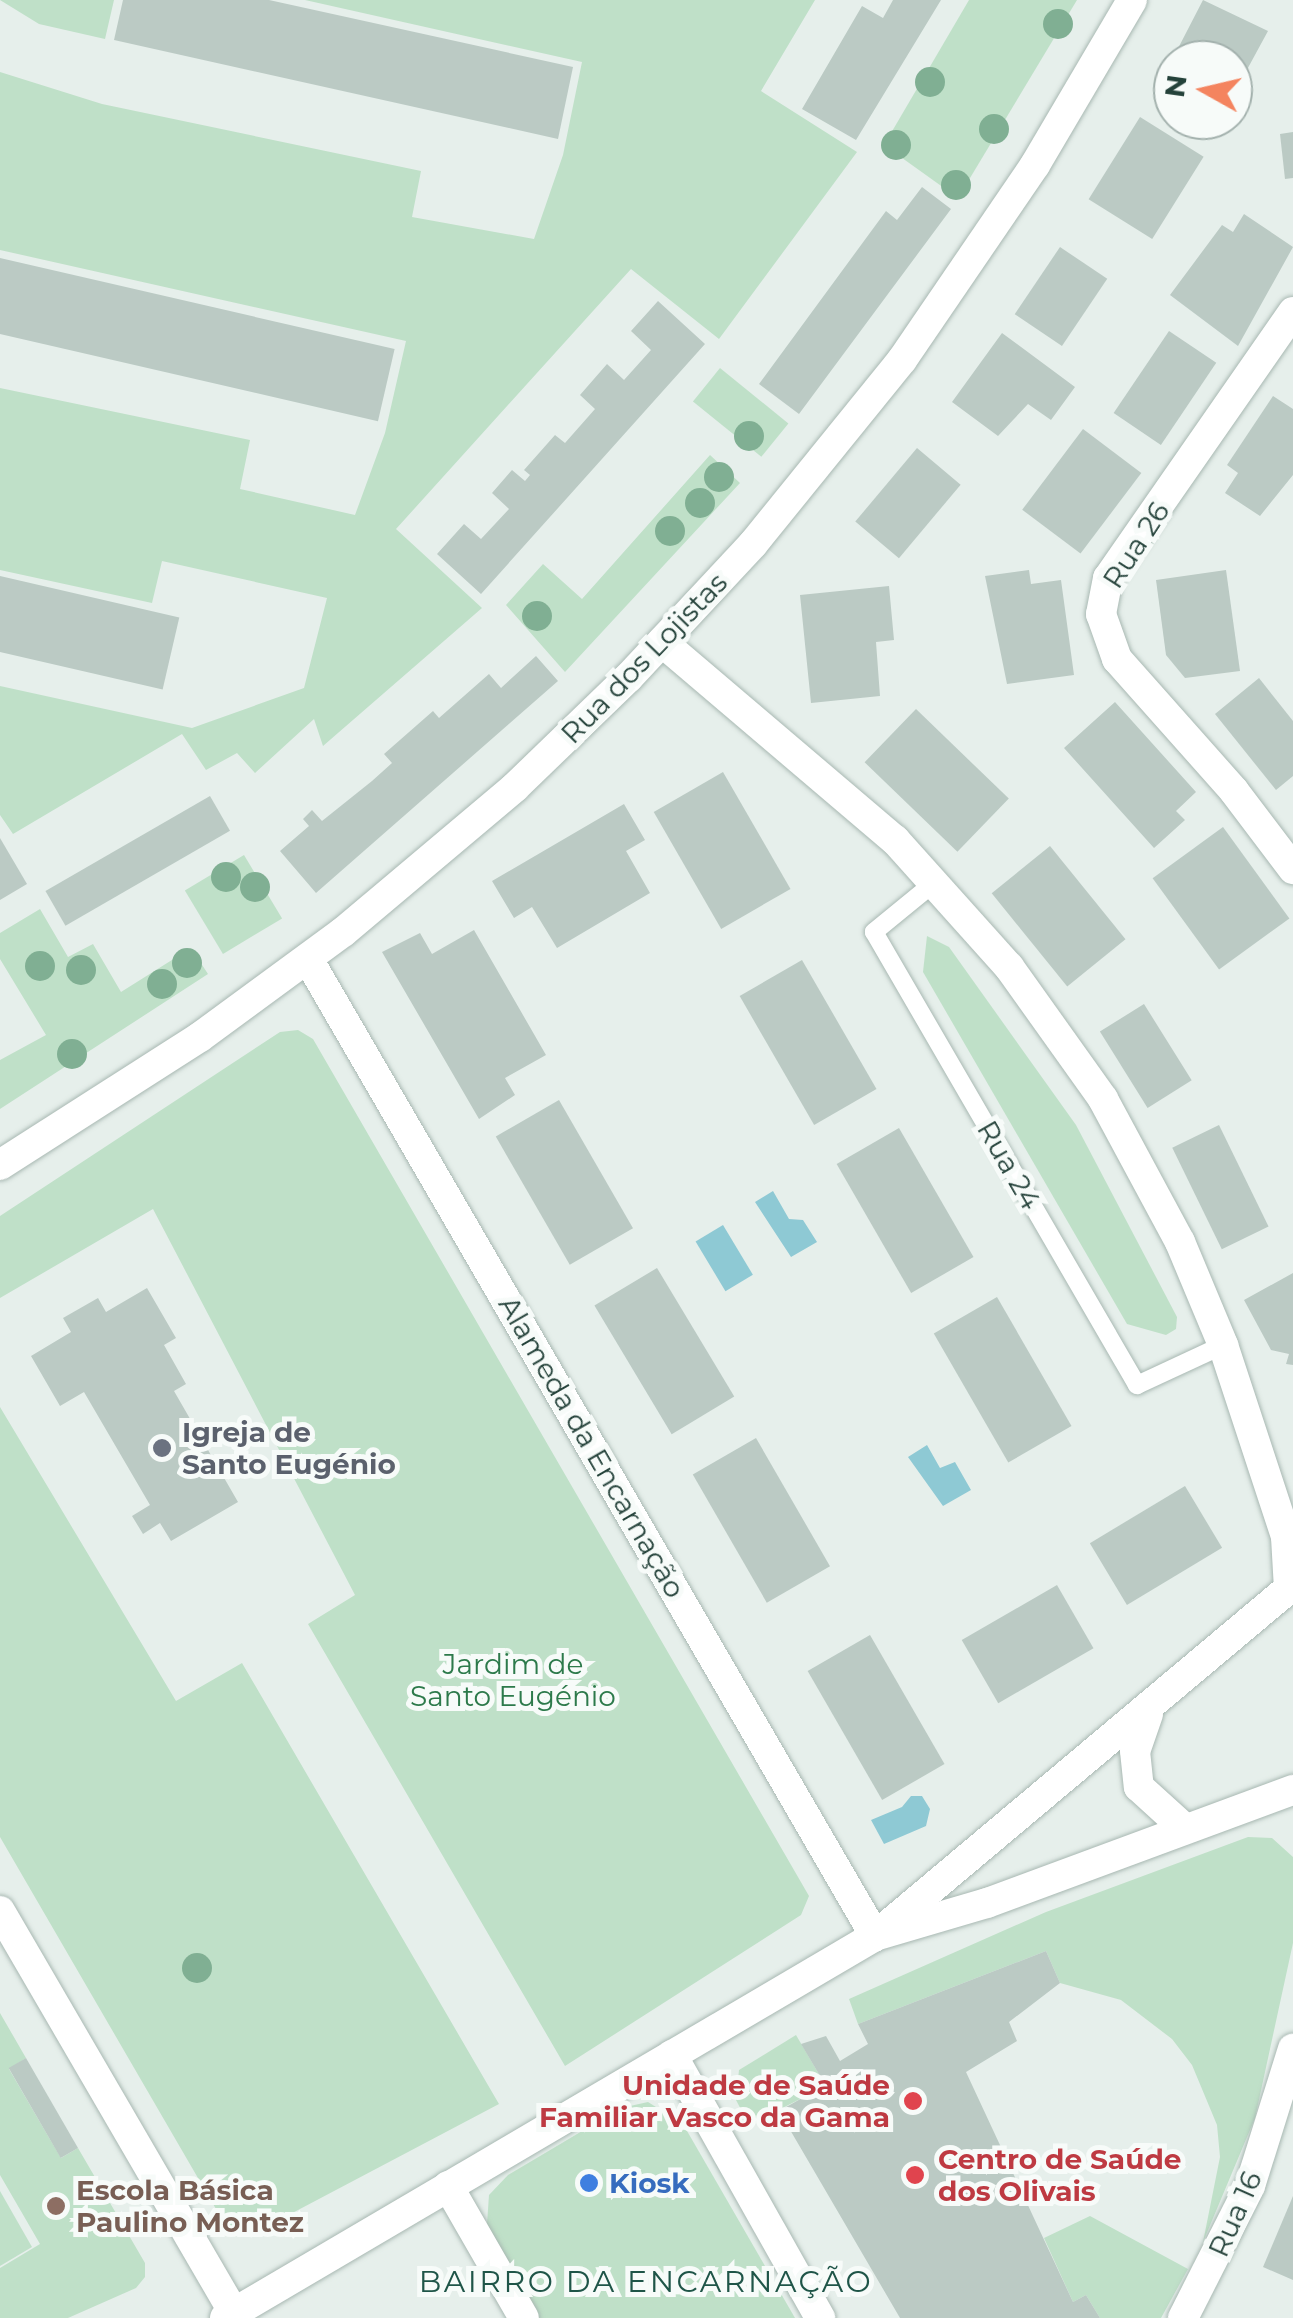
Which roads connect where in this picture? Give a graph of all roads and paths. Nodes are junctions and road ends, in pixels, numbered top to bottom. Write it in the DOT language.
graph roads {
  1 [pos="1132,0"];
  2 [pos="1293,312"];
  3 [pos="662,642"];
  4 [pos="1293,869"];
  5 [pos="935,882"];
  6 [pos="308,959"];
  7 [pos="0,1165"];
  8 [pos="1223,1344"];
  9 [pos="1292,1592"];
  10 [pos="1149,1711"];
  11 [pos="1293,1790"];
  12 [pos="1183,1827"];
  13 [pos="0,1912"];
  14 [pos="875,1936"];
  15 [pos="1293,2048"];
  16 [pos="672,2055"];
  17 [pos="448,2186"];
  18 [pos="221,2315"];
  19 [pos="524,2318"];
  20 [pos="820,2318"];
  21 [pos="1183,2318"];
  1 -- 3 [label="street, Rua dos Lojistas"];
  2 -- 4 [label="street, Rua 26"];
  3 -- 5 [label="street"];
  3 -- 6 [label="street, Rua dos Lojistas"];
  5 -- 8 [label="street"];
  5 -- 8 [label="lane, Rua 24"];
  6 -- 7 [label="street, Rua dos Lojistas"];
  6 -- 14 [label="street, Alameda da Encarnação"];
  8 -- 9 [label="street"];
  9 -- 10 [label="street"];
  10 -- 12 [label="street"];
  10 -- 14 [label="street"];
  11 -- 12 [label="street"];
  12 -- 14 [label="street"];
  13 -- 18 [label="street"];
  14 -- 16 [label="street"];
  15 -- 21 [label="street, Rua 16"];
  16 -- 17 [label="street"];
  16 -- 20 [label="street"];
  17 -- 18 [label="street"];
  17 -- 19 [label="street"];
}
